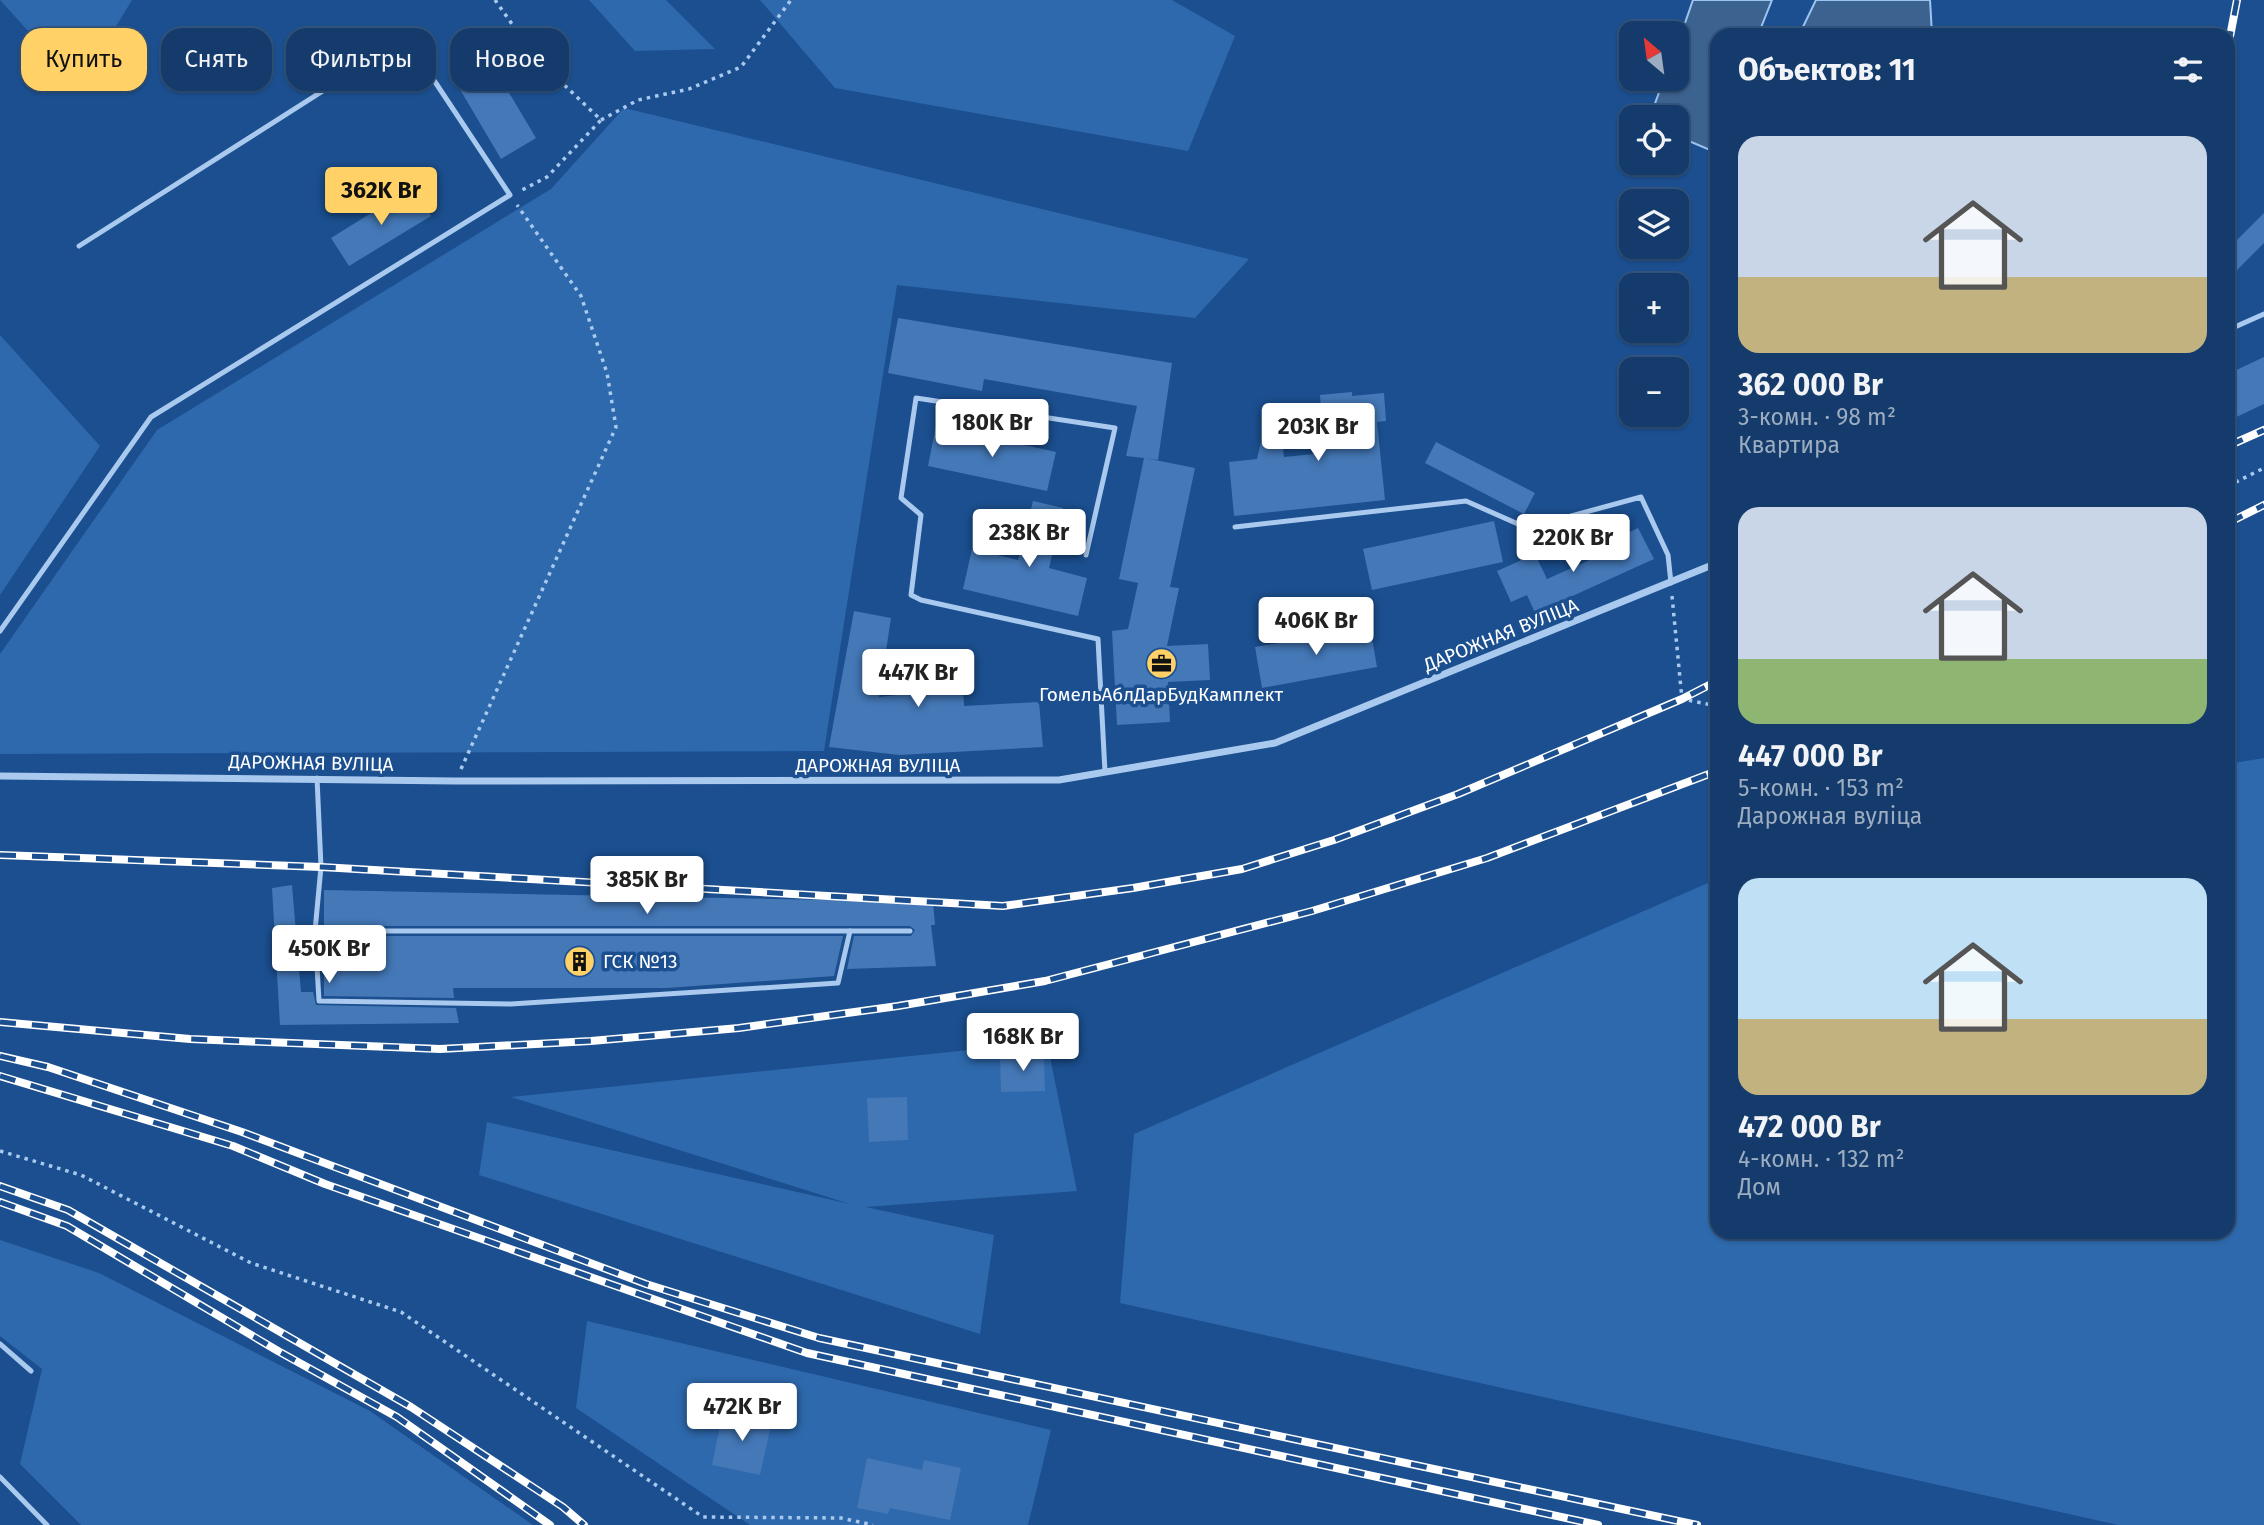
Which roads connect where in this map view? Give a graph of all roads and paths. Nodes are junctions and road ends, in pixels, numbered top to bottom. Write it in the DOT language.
graph roads {
  1 [pos="495,0"];
  2 [pos="792,0"];
  3 [pos="601,120"];
  4 [pos="510,195"];
  5 [pos="79,246"];
  6 [pos="2264,314"];
  7 [pos="2235,327"];
  8 [pos="2264,468"];
  9 [pos="2235,482"];
  10 [pos="1235,527"];
  11 [pos="1086,555"];
  12 [pos="1710,566"];
  13 [pos="1671,583"];
  14 [pos="0,631"];
  15 [pos="1710,705"];
  16 [pos="1105,772"];
  17 [pos="0,776"];
  18 [pos="317,778"];
  19 [pos="455,781"];
  20 [pos="315,931"];
  21 [pos="849,931"];
  22 [pos="909,931"];
  23 [pos="0,1151"];
  24 [pos="0,1345"];
  25 [pos="31,1371"];
  26 [pos="0,1476"];
  27 [pos="47,1525"];
  28 [pos="873,1525"];
  1 -- 3 [label="path"];
  2 -- 3 [label="path"];
  3 -- 4 [label="path"];
  4 -- 5 [label="lane"];
  4 -- 14 [label="lane"];
  4 -- 19 [label="path"];
  6 -- 7 [label="lane"];
  8 -- 9 [label="path"];
  10 -- 13 [label="lane"];
  11 -- 16 [label="lane"];
  12 -- 13 [label="street, ДАРОЖНАЯ ВУЛІЦА"];
  13 -- 15 [label="path"];
  13 -- 16 [label="street, ДАРОЖНАЯ ВУЛІЦА"];
  16 -- 19 [label="street, ДАРОЖНАЯ ВУЛІЦА"];
  17 -- 18 [label="street, ДАРОЖНАЯ ВУЛІЦА"];
  18 -- 19 [label="street, ДАРОЖНАЯ ВУЛІЦА"];
  18 -- 20 [label="lane"];
  20 -- 21 [label="lane"];
  20 -- 21 [label="lane"];
  21 -- 22 [label="lane"];
  23 -- 28 [label="path"];
  24 -- 25 [label="lane"];
  26 -- 27 [label="lane"];
}
